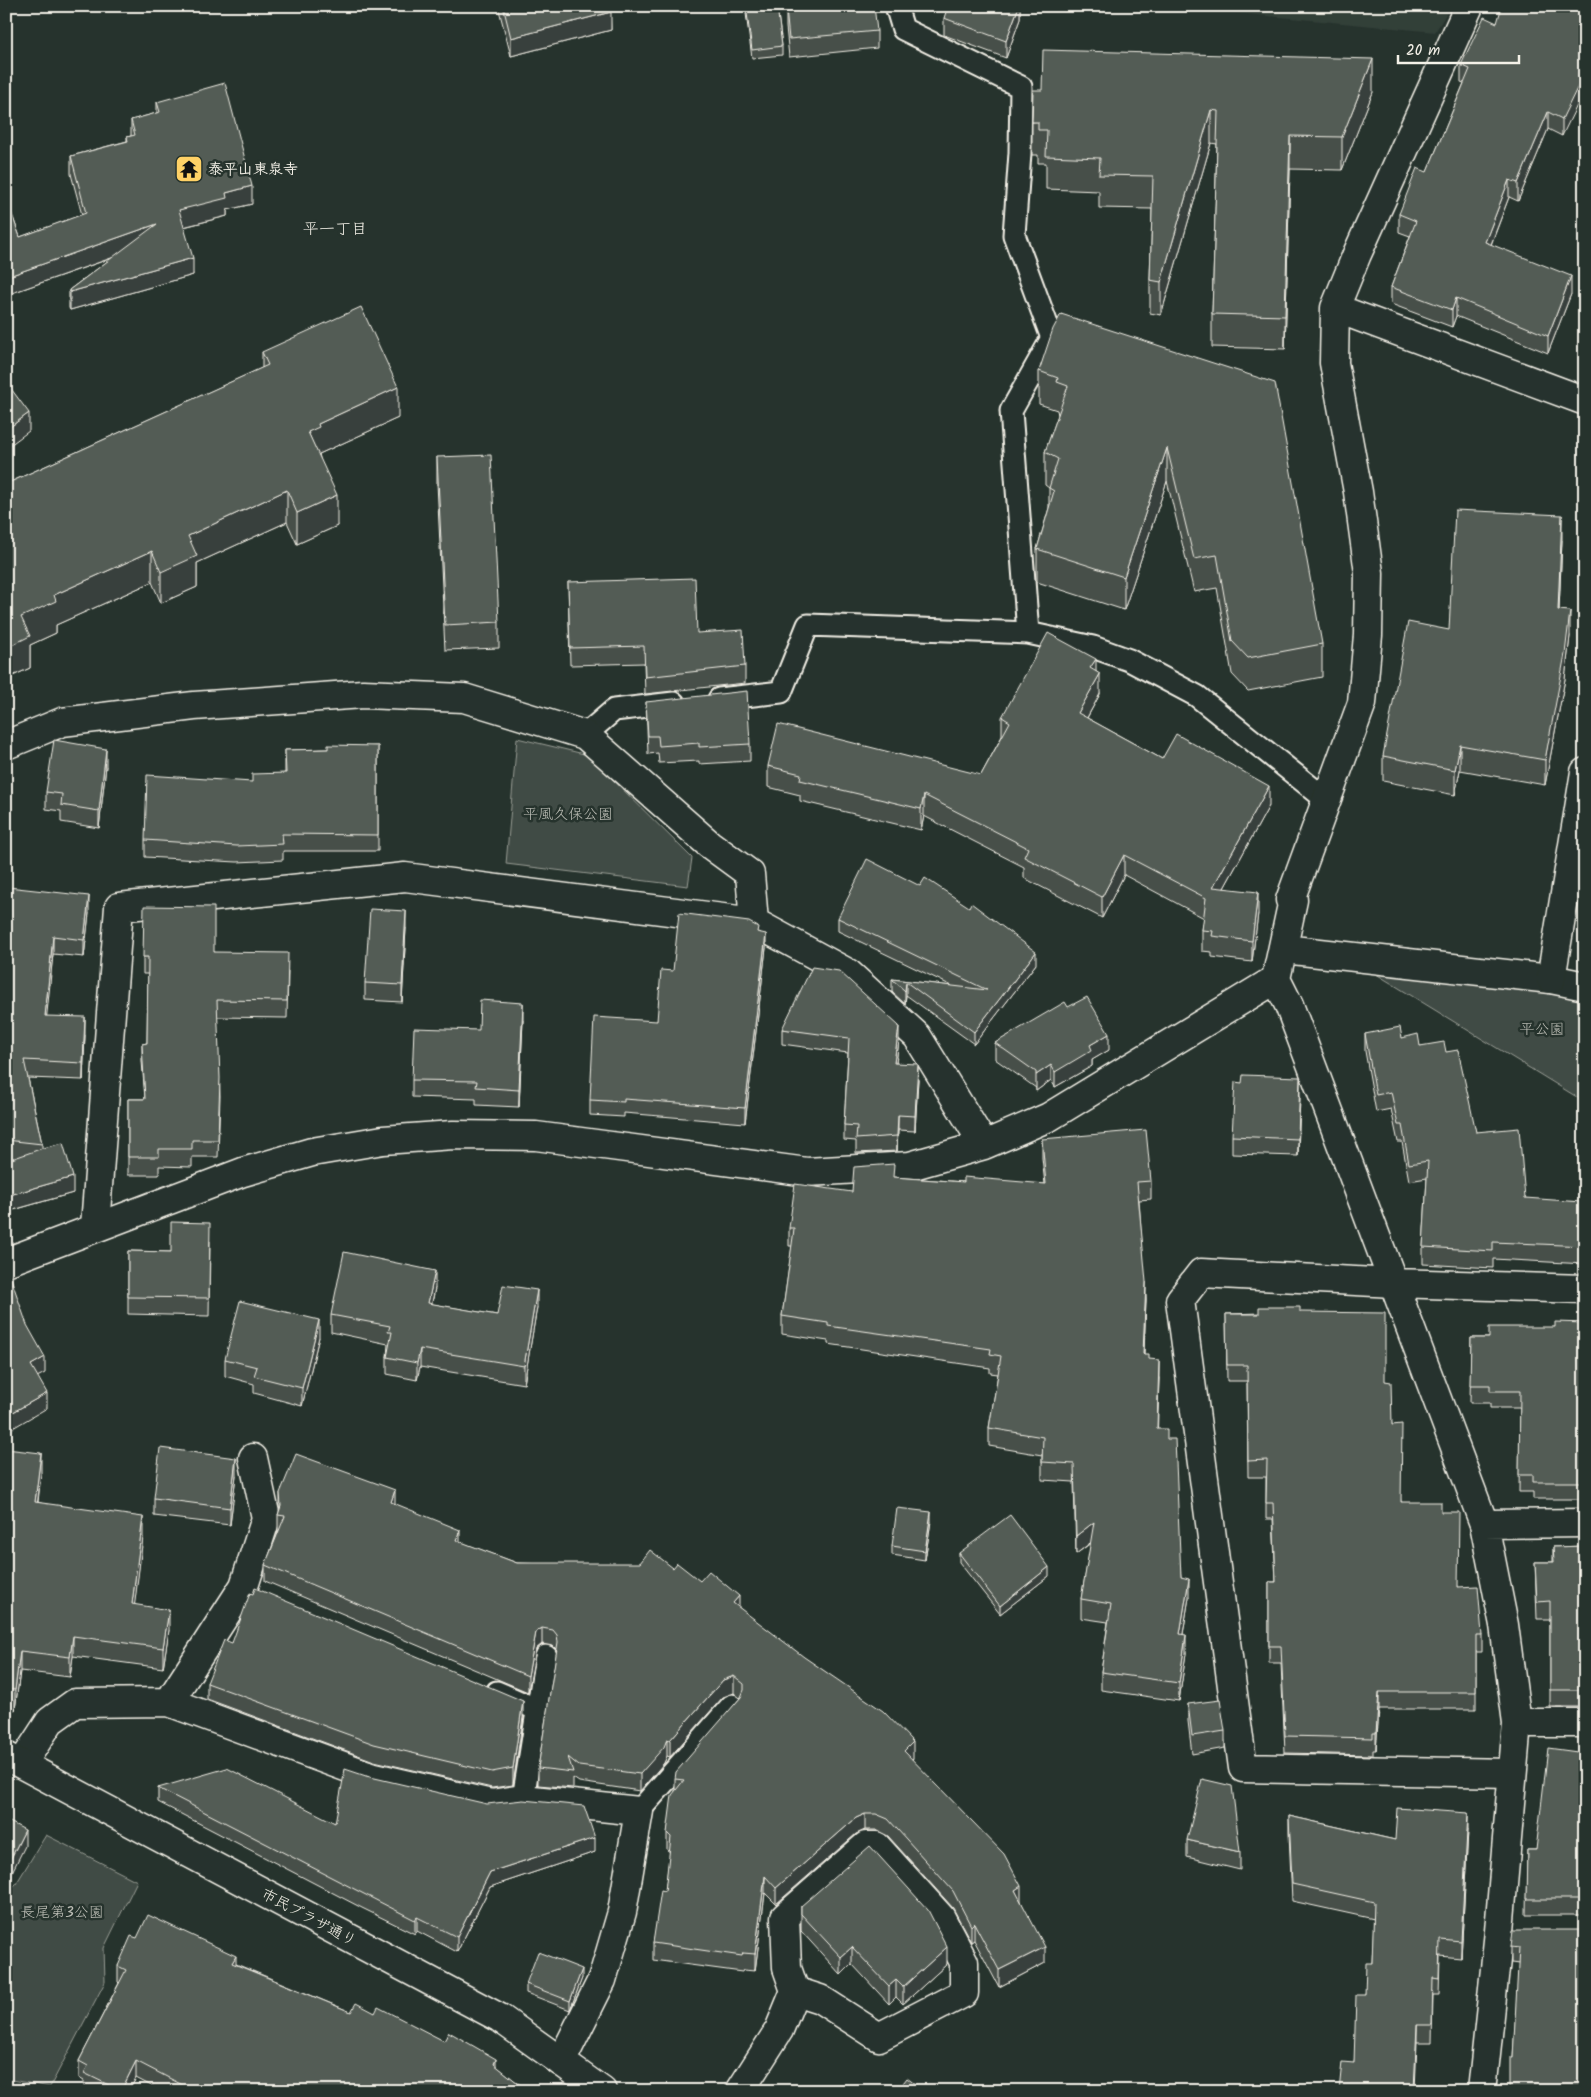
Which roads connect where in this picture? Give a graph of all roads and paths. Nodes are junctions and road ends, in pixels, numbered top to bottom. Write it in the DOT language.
graph roads {
  1 [pos="896,6"];
  2 [pos="1469,6"];
  3 [pos="1335,308"];
  4 [pos="1585,400"];
  5 [pos="1028,633"];
  6 [pos="585,735"];
  7 [pos="6,745"];
  8 [pos="1584,783"];
  9 [pos="1328,801"];
  10 [pos="754,922"];
  11 [pos="1284,949"];
  12 [pos="1276,979"];
  13 [pos="1550,979"];
  14 [pos="1585,986"];
  15 [pos="984,1145"];
  16 [pos="95,1226"];
  17 [pos="6,1262"];
  18 [pos="1394,1283"];
  19 [pos="1585,1289"];
  20 [pos="253,1458"];
  21 [pos="1585,1523"];
  22 [pos="1484,1524"];
  23 [pos="546,1656"];
  24 [pos="474,1683"];
  25 [pos="170,1702"];
  26 [pos="732,1704"];
  27 [pos="538,1710"];
  28 [pos="1517,1723"];
  29 [pos="1585,1723"];
  30 [pos="14,1760"];
  31 [pos="1512,1773"];
  32 [pos="523,1799"];
  33 [pos="639,1811"];
  34 [pos="1499,1931"];
  35 [pos="1528,1931"];
  36 [pos="795,1991"];
  37 [pos="561,2062"];
  38 [pos="602,2091"];
  39 [pos="740,2091"];
  40 [pos="1482,2091"];
  1 -- 5 [label="lane"];
  2 -- 3 [label="street"];
  3 -- 4 [label="street"];
  3 -- 9 [label="street"];
  5 -- 6 [label="lane"];
  5 -- 9 [label="lane"];
  6 -- 7 [label="street"];
  6 -- 10 [label="street"];
  8 -- 13 [label="street"];
  9 -- 11 [label="street"];
  10 -- 15 [label="street"];
  10 -- 16 [label="street"];
  11 -- 12 [label="street"];
  11 -- 13 [label="street"];
  12 -- 15 [label="street"];
  12 -- 18 [label="street"];
  13 -- 14 [label="street"];
  15 -- 16 [label="street"];
  16 -- 17 [label="street"];
  18 -- 19 [label="street"];
  18 -- 22 [label="street"];
  18 -- 31 [label="street"];
  20 -- 25 [label="street"];
  21 -- 22 [label="street"];
  22 -- 28 [label="street"];
  23 -- 27 [label="lane"];
  24 -- 27 [label="lane"];
  25 -- 30 [label="street"];
  25 -- 32 [label="street"];
  26 -- 33 [label="lane"];
  27 -- 32 [label="lane"];
  28 -- 29 [label="street"];
  28 -- 31 [label="street"];
  30 -- 37 [label="street, 市民プラザ通り"];
  31 -- 34 [label="street"];
  32 -- 33 [label="street"];
  33 -- 37 [label="street"];
  34 -- 35 [label="street"];
  34 -- 40 [label="street"];
  36 -- 36 [label="street"];
  36 -- 39 [label="street"];
  37 -- 38 [label="street, 市民プラザ通り"];
}
